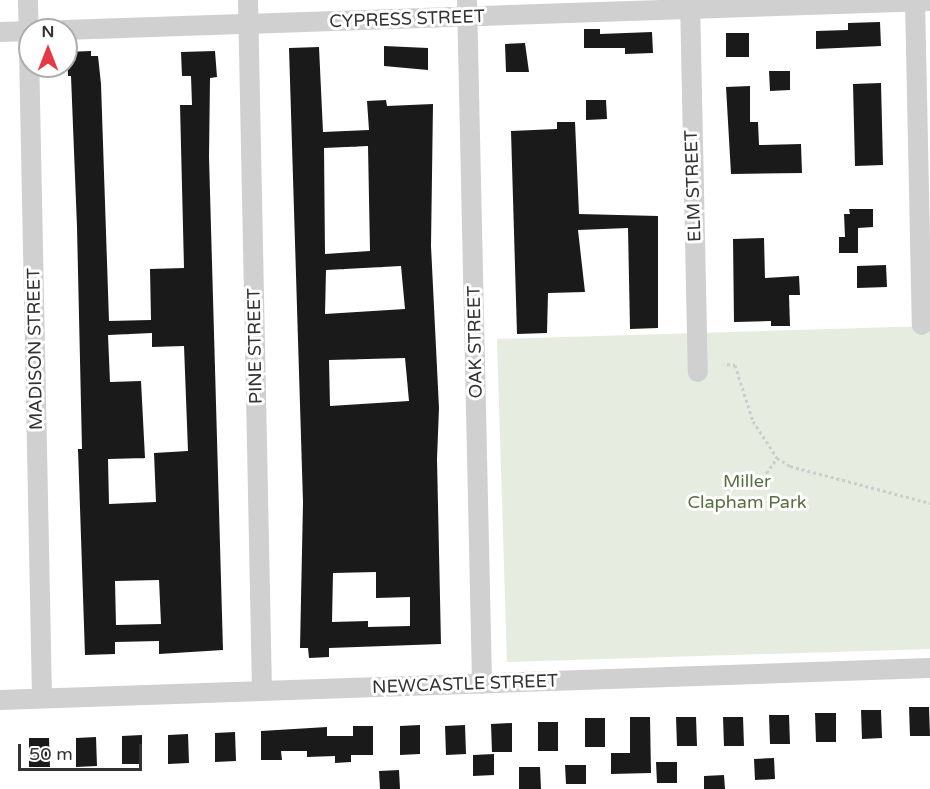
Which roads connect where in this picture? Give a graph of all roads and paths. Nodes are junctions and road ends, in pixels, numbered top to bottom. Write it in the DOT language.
graph roads {
  1 [pos="28,0"];
  2 [pos="248,0"];
  3 [pos="920,1"];
  4 [pos="690,4"];
  5 [pos="467,8"];
  6 [pos="29,18"];
  7 [pos="248,24"];
  8 [pos="78,30"];
  9 [pos="18,31"];
  10 [pos="0,32"];
  11 [pos="30,78"];
  12 [pos="922,325"];
  13 [pos="727,364"];
  14 [pos="698,372"];
  15 [pos="777,458"];
  16 [pos="763,478"];
  17 [pos="930,503"];
  18 [pos="930,668"];
  19 [pos="482,684"];
  20 [pos="262,691"];
  21 [pos="42,698"];
  22 [pos="0,700"];
  1 -- 6 [label="street, MADISON STREET"];
  2 -- 7 [label="street, PINE STREET"];
  3 -- 4 [label="street, CYPRESS STREET"];
  3 -- 12 [label="street"];
  4 -- 5 [label="street, CYPRESS STREET"];
  4 -- 14 [label="street, ELM STREET"];
  5 -- 7 [label="street, CYPRESS STREET"];
  5 -- 19 [label="street, OAK STREET"];
  7 -- 8 [label="street, CYPRESS STREET"];
  7 -- 20 [label="street, PINE STREET"];
  9 -- 10 [label="street"];
  11 -- 21 [label="street, MADISON STREET"];
  13 -- 15 [label="path"];
  15 -- 16 [label="path"];
  15 -- 17 [label="path"];
  18 -- 19 [label="street, NEWCASTLE STREET"];
  19 -- 20 [label="street, NEWCASTLE STREET"];
  20 -- 21 [label="street, NEWCASTLE STREET"];
  21 -- 22 [label="street, NEWCASTLE STREET"];
}
